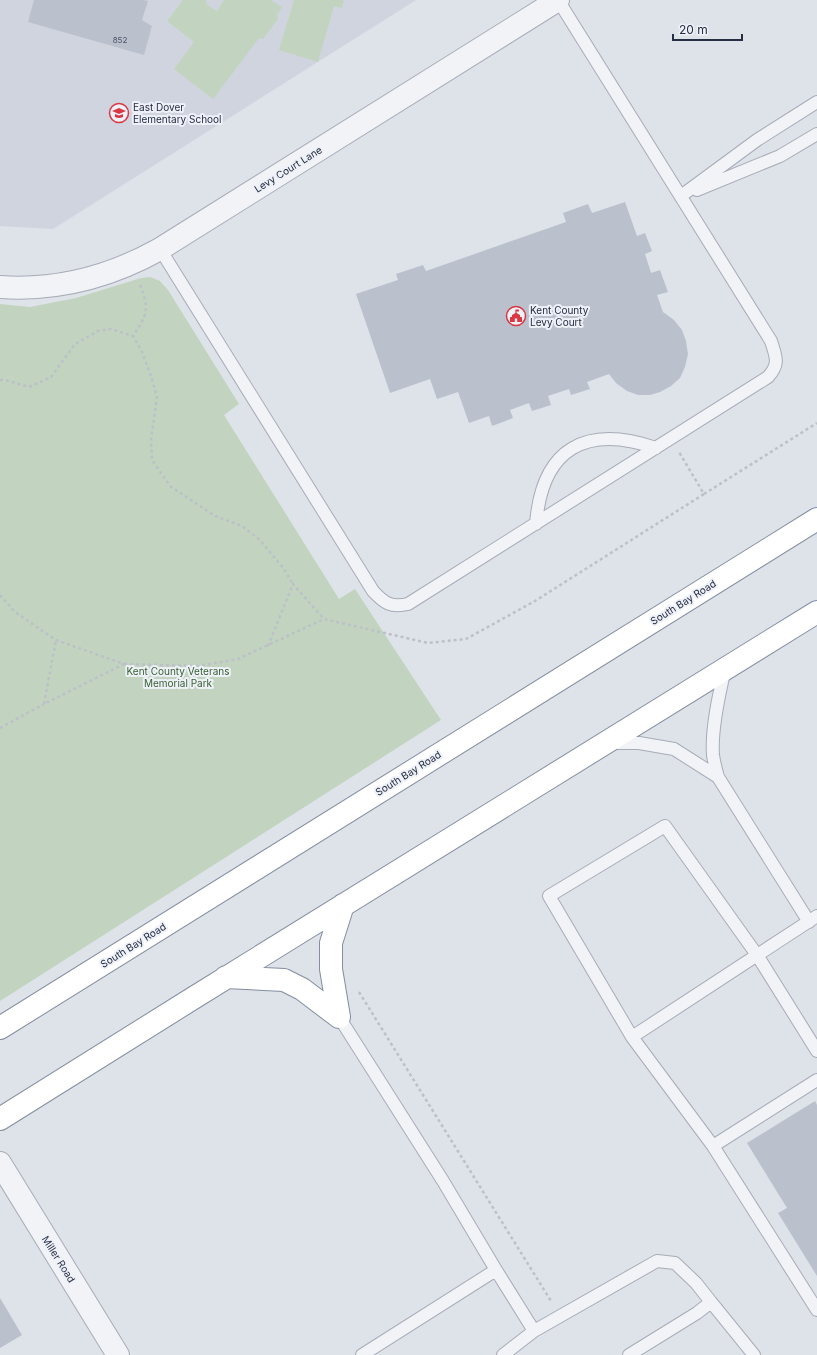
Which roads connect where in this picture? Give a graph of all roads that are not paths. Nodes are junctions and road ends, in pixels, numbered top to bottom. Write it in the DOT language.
graph roads {
  1 [pos="558,0"];
  2 [pos="817,102"];
  3 [pos="817,134"];
  4 [pos="681,196"];
  5 [pos="160,248"];
  6 [pos="0,287"];
  7 [pos="656,448"];
  8 [pos="817,519"];
  9 [pos="536,524"];
  10 [pos="817,612"];
  11 [pos="725,669"];
  12 [pos="605,743"];
  13 [pos="718,777"];
  14 [pos="343,905"];
  15 [pos="813,919"];
  16 [pos="757,955"];
  17 [pos="226,977"];
  18 [pos="339,1017"];
  19 [pos="0,1028"];
  20 [pos="632,1037"];
  21 [pos="817,1051"];
  22 [pos="817,1080"];
  23 [pos="0,1119"];
  24 [pos="713,1146"];
  25 [pos="0,1163"];
  26 [pos="496,1270"];
  27 [pos="711,1302"];
  28 [pos="817,1310"];
  29 [pos="534,1330"];
  30 [pos="118,1355"];
  31 [pos="362,1355"];
  32 [pos="503,1355"];
  33 [pos="629,1355"];
  34 [pos="754,1355"];
  1 -- 4 [label="lane"];
  1 -- 5 [label="street, Levy Court Lane"];
  2 -- 4 [label="lane"];
  3 -- 4 [label="lane"];
  4 -- 7 [label="lane"];
  5 -- 6 [label="street, Levy Court Lane"];
  5 -- 9 [label="lane"];
  7 -- 9 [label="lane"];
  7 -- 9 [label="lane"];
  8 -- 19 [label="highway, South Bay Road"];
  10 -- 11 [label="highway"];
  11 -- 12 [label="highway"];
  11 -- 13 [label="lane"];
  12 -- 13 [label="lane"];
  12 -- 14 [label="highway"];
  13 -- 15 [label="lane"];
  14 -- 17 [label="highway"];
  14 -- 18 [label="highway"];
  15 -- 16 [label="lane"];
  16 -- 20 [label="lane"];
  16 -- 20 [label="lane"];
  16 -- 21 [label="lane"];
  17 -- 18 [label="highway"];
  17 -- 23 [label="highway"];
  18 -- 26 [label="lane"];
  20 -- 24 [label="lane"];
  22 -- 24 [label="lane"];
  24 -- 28 [label="lane"];
  25 -- 30 [label="street, Miller Road"];
  26 -- 29 [label="lane"];
  26 -- 31 [label="lane"];
  27 -- 29 [label="lane"];
  27 -- 33 [label="lane"];
  27 -- 34 [label="lane"];
  29 -- 32 [label="lane"];
}
